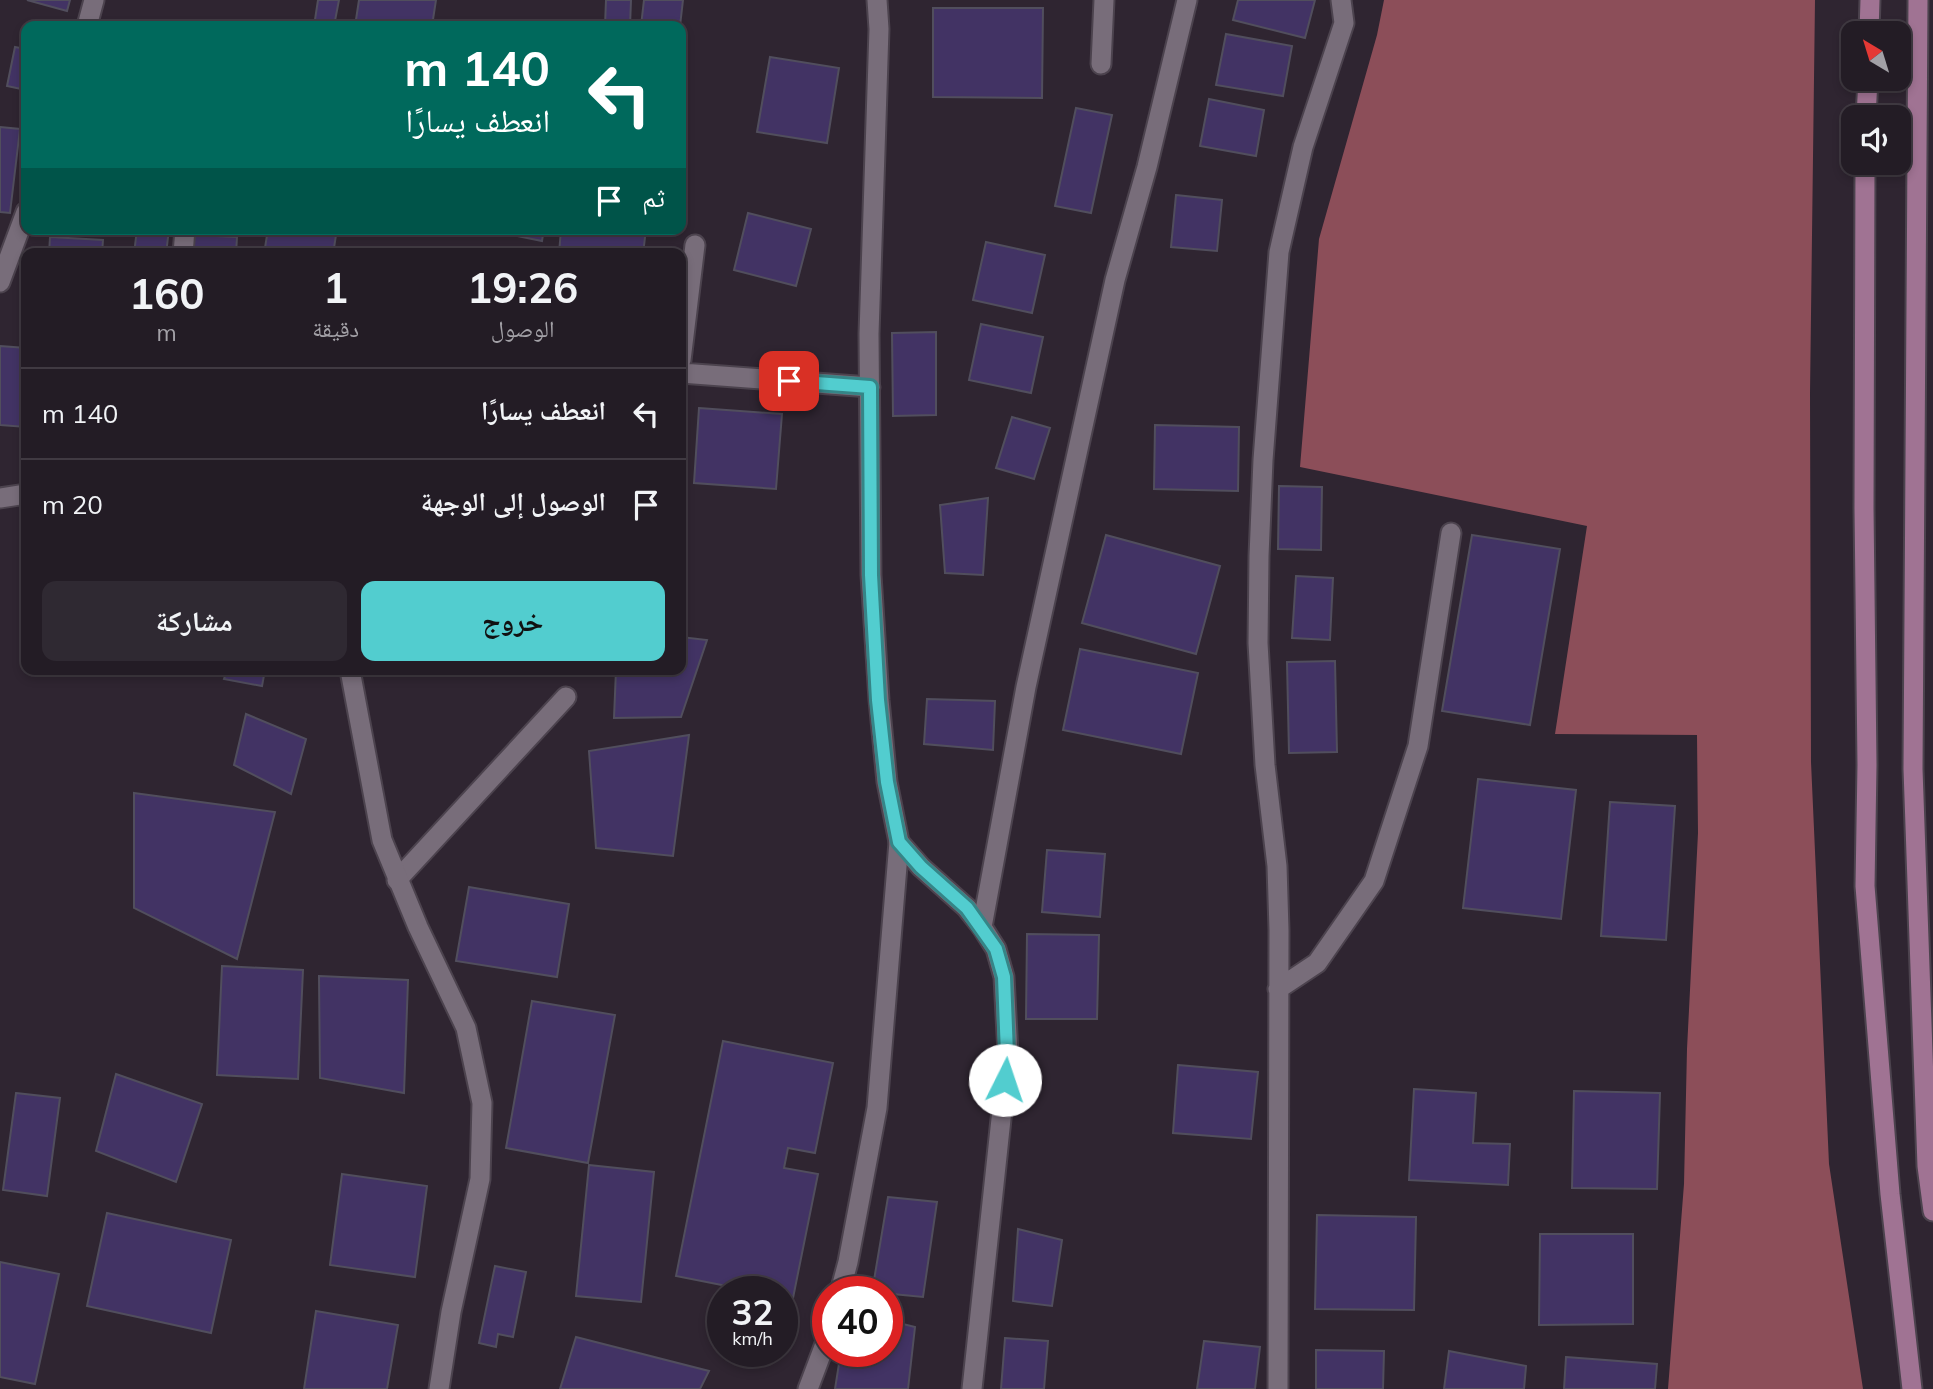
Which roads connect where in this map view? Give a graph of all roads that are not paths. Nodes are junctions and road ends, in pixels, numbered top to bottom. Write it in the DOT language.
graph roads {
  1 [pos="94,0"];
  2 [pos="877,0"];
  3 [pos="1104,0"];
  4 [pos="1341,0"];
  5 [pos="1870,0"];
  6 [pos="1918,0"];
  7 [pos="1188,1"];
  8 [pos="88,21"];
  9 [pos="1869,21"];
  10 [pos="1101,64"];
  11 [pos="1865,175"];
  12 [pos="21,225"];
  13 [pos="695,246"];
  14 [pos="0,282"];
  15 [pos="686,319"];
  16 [pos="686,373"];
  17 [pos="870,387"];
  18 [pos="21,495"];
  19 [pos="0,498"];
  20 [pos="1451,533"];
  21 [pos="351,675"];
  22 [pos="566,697"];
  23 [pos="899,842"];
  24 [pos="397,880"];
  25 [pos="982,926"];
  26 [pos="1278,989"];
  27 [pos="1933,1211"];
  28 [pos="844,1276"];
  29 [pos="816,1367"];
  30 [pos="439,1389"];
  31 [pos="808,1389"];
  32 [pos="972,1389"];
  33 [pos="1278,1389"];
  34 [pos="1912,1389"];
  1 -- 8 [label="street"];
  2 -- 17 [label="street"];
  3 -- 10 [label="street"];
  4 -- 26 [label="street"];
  5 -- 9 [label="main road"];
  6 -- 27 [label="main road"];
  7 -- 25 [label="street"];
  11 -- 34 [label="main road"];
  12 -- 14 [label="street"];
  13 -- 15 [label="street"];
  16 -- 17 [label="street"];
  17 -- 23 [label="street"];
  18 -- 19 [label="street"];
  20 -- 26 [label="street"];
  21 -- 24 [label="street"];
  22 -- 24 [label="street"];
  23 -- 25 [label="street"];
  23 -- 28 [label="street"];
  24 -- 30 [label="street"];
  25 -- 32 [label="street"];
  26 -- 33 [label="street"];
  29 -- 31 [label="street"];
}
